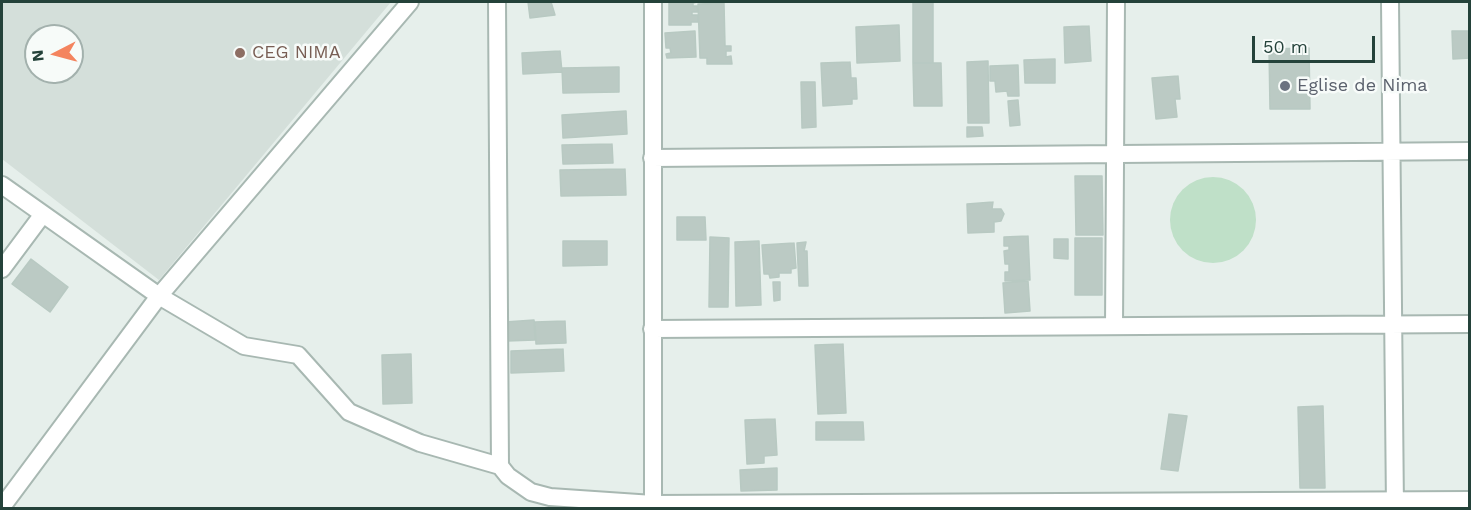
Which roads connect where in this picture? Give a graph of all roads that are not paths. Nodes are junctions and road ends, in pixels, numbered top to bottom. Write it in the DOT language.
graph roads {
  1 [pos="410,2"];
  2 [pos="497,2"];
  3 [pos="653,2"];
  4 [pos="1116,2"];
  5 [pos="1390,2"];
  6 [pos="1392,151"];
  7 [pos="1470,151"];
  8 [pos="1115,154"];
  9 [pos="652,158"];
  10 [pos="2,184"];
  11 [pos="42,214"];
  12 [pos="2,269"];
  13 [pos="159,296"];
  14 [pos="1470,324"];
  15 [pos="1393,325"];
  16 [pos="1114,327"];
  17 [pos="652,329"];
  18 [pos="500,466"];
  19 [pos="1470,500"];
  20 [pos="1395,504"];
  21 [pos="653,506"];
  22 [pos="961,506"];
  23 [pos="2,507"];
  1 -- 13 [label="street"];
  2 -- 18 [label="street"];
  3 -- 9 [label="street"];
  4 -- 8 [label="street"];
  5 -- 6 [label="street"];
  6 -- 7 [label="street"];
  6 -- 8 [label="street"];
  6 -- 15 [label="street"];
  8 -- 9 [label="street"];
  8 -- 16 [label="street"];
  9 -- 17 [label="street"];
  10 -- 11 [label="street"];
  11 -- 12 [label="street"];
  11 -- 13 [label="street"];
  13 -- 18 [label="street"];
  13 -- 23 [label="street"];
  14 -- 15 [label="street"];
  15 -- 16 [label="street"];
  15 -- 20 [label="street"];
  16 -- 17 [label="street"];
  17 -- 21 [label="street"];
  18 -- 21 [label="street"];
  19 -- 20 [label="street"];
  20 -- 22 [label="street"];
  21 -- 22 [label="street"];
}
